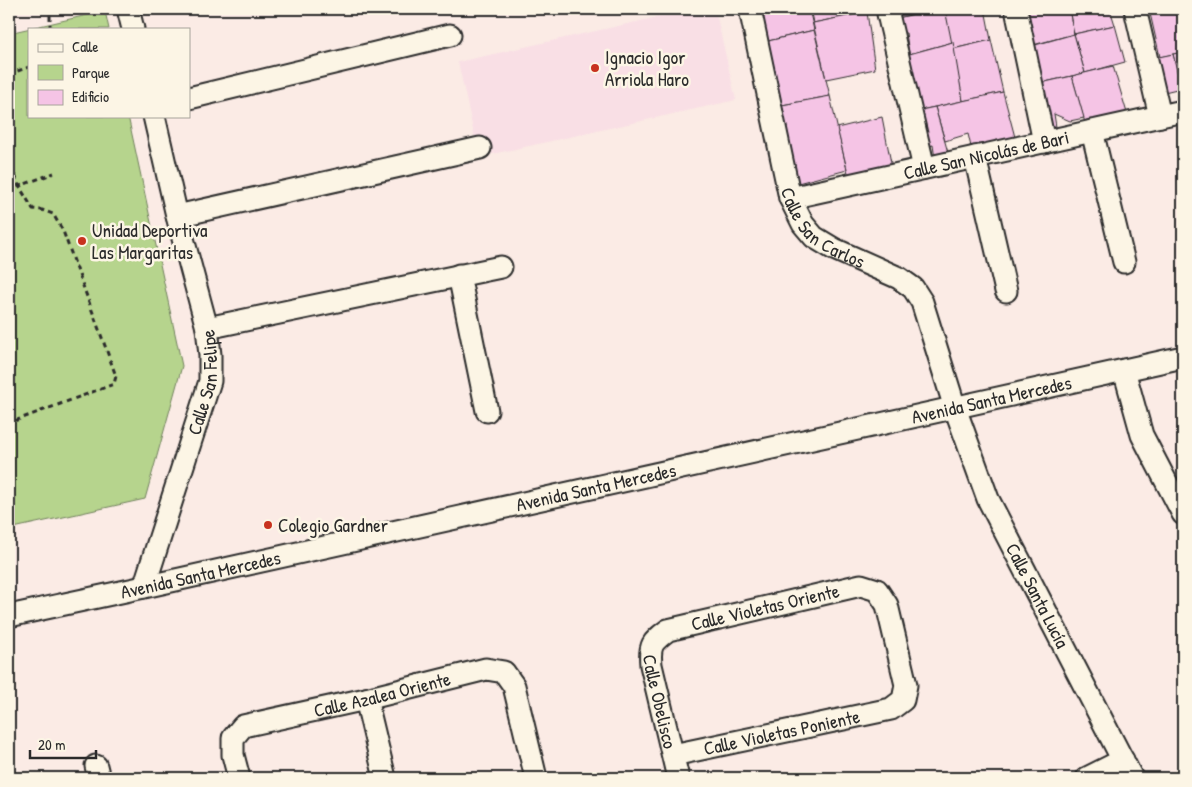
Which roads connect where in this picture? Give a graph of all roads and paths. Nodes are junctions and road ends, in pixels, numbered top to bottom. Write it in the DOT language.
graph roads {
  1 [pos="50,9"];
  2 [pos="128,9"];
  3 [pos="750,9"];
  4 [pos="1016,9"];
  5 [pos="1135,9"];
  6 [pos="888,14"];
  7 [pos="50,28"];
  8 [pos="133,28"];
  9 [pos="450,35"];
  10 [pos="28,67"];
  11 [pos="9,74"];
  12 [pos="190,98"];
  13 [pos="1183,111"];
  14 [pos="1160,116"];
  15 [pos="154,118"];
  16 [pos="1092,131"];
  17 [pos="1044,142"];
  18 [pos="480,148"];
  19 [pos="975,157"];
  20 [pos="9,158"];
  21 [pos="924,168"];
  22 [pos="54,173"];
  23 [pos="19,186"];
  24 [pos="9,190"];
  25 [pos="790,198"];
  26 [pos="177,216"];
  27 [pos="1124,262"];
  28 [pos="501,266"];
  29 [pos="459,275"];
  30 [pos="1006,291"];
  31 [pos="207,328"];
  32 [pos="1183,357"];
  33 [pos="1124,370"];
  34 [pos="955,408"];
  35 [pos="488,411"];
  36 [pos="9,423"];
  37 [pos="1183,514"];
  38 [pos="144,587"];
  39 [pos="9,616"];
  40 [pos="668,630"];
  41 [pos="366,699"];
  42 [pos="891,709"];
  43 [pos="673,756"];
  44 [pos="1127,769"];
  45 [pos="239,778"];
  46 [pos="385,778"];
  47 [pos="536,778"];
  48 [pos="678,778"];
  49 [pos="1087,778"];
  1 -- 7 [label="path"];
  2 -- 8 [label="street"];
  3 -- 25 [label="street, Calle San Carlos"];
  4 -- 17 [label="street"];
  5 -- 14 [label="street"];
  6 -- 21 [label="street"];
  9 -- 12 [label="street"];
  10 -- 11 [label="path"];
  13 -- 14 [label="street, Calle San Nicolás de Bari"];
  14 -- 16 [label="street, Calle San Nicolás de Bari"];
  15 -- 26 [label="street, Calle San Felipe"];
  16 -- 17 [label="street, Calle San Nicolás de Bari"];
  16 -- 27 [label="street"];
  17 -- 19 [label="street, Calle San Nicolás de Bari"];
  18 -- 26 [label="street"];
  19 -- 21 [label="street, Calle San Nicolás de Bari"];
  19 -- 30 [label="street"];
  20 -- 23 [label="path"];
  21 -- 25 [label="street, Calle San Nicolás de Bari"];
  22 -- 23 [label="path"];
  23 -- 24 [label="path"];
  23 -- 36 [label="path"];
  25 -- 34 [label="street, Calle San Carlos"];
  26 -- 31 [label="street, Calle San Felipe"];
  28 -- 29 [label="street"];
  29 -- 31 [label="street"];
  29 -- 35 [label="street"];
  31 -- 38 [label="street, Calle San Felipe"];
  32 -- 33 [label="street, Avenida Santa Mercedes"];
  33 -- 34 [label="street, Avenida Santa Mercedes"];
  33 -- 37 [label="street"];
  34 -- 38 [label="street, Avenida Santa Mercedes"];
  34 -- 44 [label="street, Calle Santa Lucía"];
  38 -- 39 [label="street, Avenida Santa Mercedes"];
  40 -- 42 [label="street, Calle Violetas Oriente"];
  40 -- 43 [label="street, Calle Obelisco"];
  41 -- 45 [label="street, Calle Azalea Oriente"];
  41 -- 46 [label="street"];
  41 -- 47 [label="street, Calle Azalea Oriente"];
  42 -- 43 [label="street, Calle Violetas Poniente"];
  43 -- 48 [label="street, Calle Obelisco"];
  44 -- 49 [label="street"];
}
